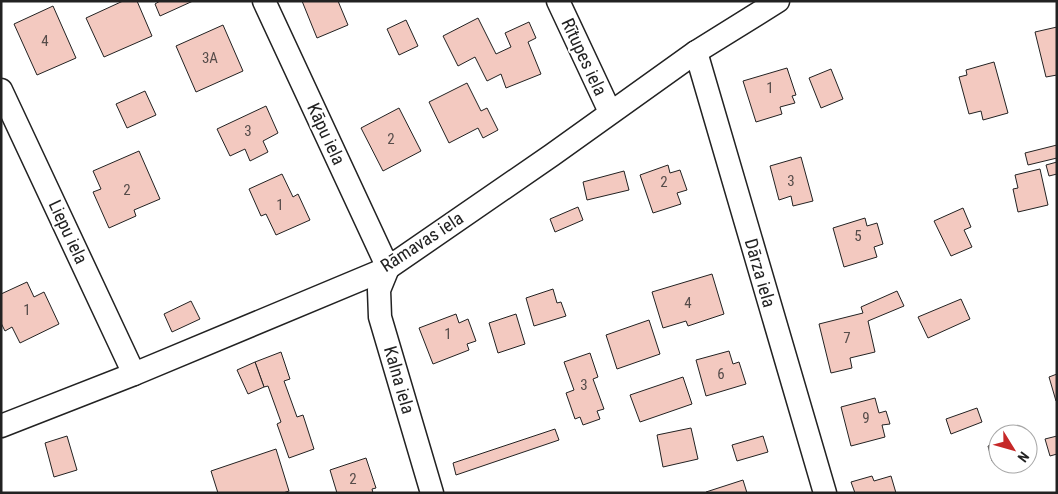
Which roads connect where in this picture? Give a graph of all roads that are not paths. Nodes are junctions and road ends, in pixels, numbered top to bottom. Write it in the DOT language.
graph roads {
  1 [pos="264,1"];
  2 [pos="558,1"];
  3 [pos="778,1"];
  4 [pos="696,52"];
  5 [pos="1,90"];
  6 [pos="610,112"];
  7 [pos="388,268"];
  8 [pos="134,374"];
  9 [pos="1,426"];
  10 [pos="432,493"];
  11 [pos="825,493"];
  1 -- 7 [label="street, Kāpu iela"];
  2 -- 6 [label="street, Rītupes iela"];
  3 -- 4 [label="street, Rāmavas iela"];
  4 -- 6 [label="street, Rāmavas iela"];
  4 -- 11 [label="street, Dārza iela"];
  5 -- 8 [label="street, Liepu iela"];
  6 -- 7 [label="street, Rāmavas iela"];
  7 -- 8 [label="street, Rāmavas iela"];
  7 -- 10 [label="street, Kalna iela"];
  8 -- 9 [label="street, Rāmavas iela"];
}
